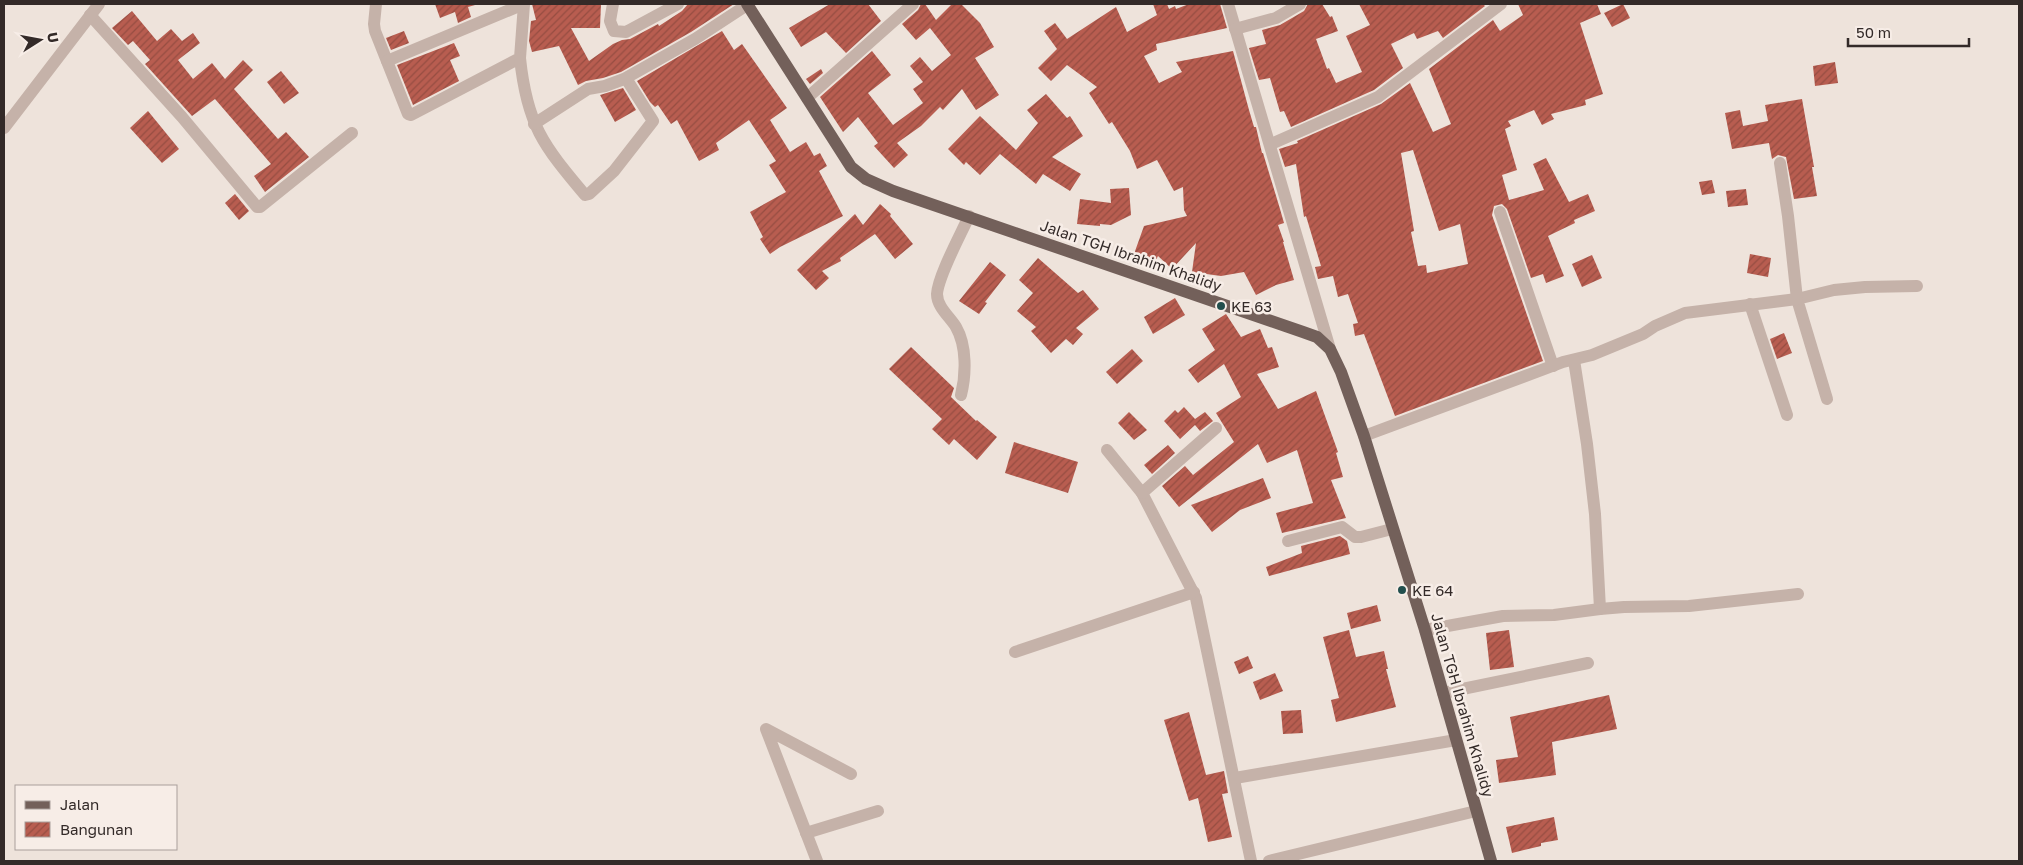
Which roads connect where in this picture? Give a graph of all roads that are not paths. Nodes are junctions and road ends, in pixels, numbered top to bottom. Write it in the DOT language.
graph roads {
  1 [pos="99,4"];
  2 [pos="376,4"];
  3 [pos="524,4"];
  4 [pos="613,4"];
  5 [pos="678,4"];
  6 [pos="747,4"];
  7 [pos="913,4"];
  8 [pos="1228,4"];
  9 [pos="1300,4"];
  10 [pos="1501,4"];
  11 [pos="90,15"];
  12 [pos="1236,29"];
  13 [pos="520,58"];
  14 [pos="387,61"];
  15 [pos="627,80"];
  16 [pos="807,98"];
  17 [pos="534,124"];
  18 [pos="4,128"];
  19 [pos="352,134"];
  20 [pos="1271,144"];
  21 [pos="1780,163"];
  22 [pos="1500,212"];
  23 [pos="970,216"];
  24 [pos="1918,286"];
  25 [pos="1797,299"];
  26 [pos="1750,304"];
  27 [pos="1330,348"];
  28 [pos="1574,360"];
  29 [pos="1553,366"];
  30 [pos="961,395"];
  31 [pos="1828,399"];
  32 [pos="1787,415"];
  33 [pos="1216,428"];
  34 [pos="1364,436"];
  35 [pos="1106,450"];
  36 [pos="1142,493"];
  37 [pos="1392,529"];
  38 [pos="1288,541"];
  39 [pos="1194,592"];
  40 [pos="1798,594"];
  41 [pos="1600,609"];
  42 [pos="1425,630"];
  43 [pos="1015,652"];
  44 [pos="1588,663"];
  45 [pos="1443,692"];
  46 [pos="1456,740"];
  47 [pos="851,774"];
  48 [pos="1235,778"];
  49 [pos="878,811"];
  50 [pos="1476,811"];
  51 [pos="806,833"];
  52 [pos="817,861"];
  53 [pos="1251,861"];
  54 [pos="1269,861"];
  55 [pos="1491,861"];
  1 -- 11 [label="street"];
  2 -- 14 [label="street"];
  3 -- 13 [label="street"];
  3 -- 14 [label="street"];
  4 -- 5 [label="street"];
  6 -- 16 [label="main road, Jalan TGH Ibrahim Khalidy"];
  6 -- 17 [label="street"];
  7 -- 16 [label="street"];
  8 -- 12 [label="street"];
  9 -- 12 [label="street"];
  10 -- 20 [label="street"];
  11 -- 18 [label="street"];
  11 -- 19 [label="street"];
  12 -- 20 [label="street"];
  13 -- 14 [label="street"];
  13 -- 17 [label="street"];
  15 -- 17 [label="street"];
  16 -- 23 [label="main road, Jalan TGH Ibrahim Khalidy"];
  20 -- 27 [label="street"];
  21 -- 25 [label="street"];
  22 -- 29 [label="street"];
  23 -- 27 [label="main road, Jalan TGH Ibrahim Khalidy"];
  23 -- 30 [label="street"];
  24 -- 25 [label="street"];
  25 -- 26 [label="street"];
  25 -- 31 [label="street"];
  26 -- 28 [label="street"];
  26 -- 32 [label="street"];
  27 -- 34 [label="main road, Jalan TGH Ibrahim Khalidy"];
  28 -- 29 [label="street"];
  28 -- 41 [label="street"];
  29 -- 34 [label="street"];
  33 -- 36 [label="street"];
  34 -- 37 [label="main road, Jalan TGH Ibrahim Khalidy"];
  35 -- 36 [label="street"];
  36 -- 39 [label="street"];
  37 -- 38 [label="street"];
  37 -- 42 [label="main road, Jalan TGH Ibrahim Khalidy"];
  39 -- 43 [label="street"];
  39 -- 48 [label="street"];
  40 -- 41 [label="street"];
  41 -- 42 [label="street"];
  42 -- 45 [label="main road, Jalan TGH Ibrahim Khalidy"];
  44 -- 45 [label="street"];
  45 -- 46 [label="main road, Jalan TGH Ibrahim Khalidy"];
  46 -- 48 [label="street"];
  46 -- 50 [label="main road, Jalan TGH Ibrahim Khalidy"];
  47 -- 51 [label="street"];
  48 -- 53 [label="street"];
  49 -- 51 [label="street"];
  50 -- 54 [label="street"];
  50 -- 55 [label="main road, Jalan TGH Ibrahim Khalidy"];
  51 -- 52 [label="street"];
}
